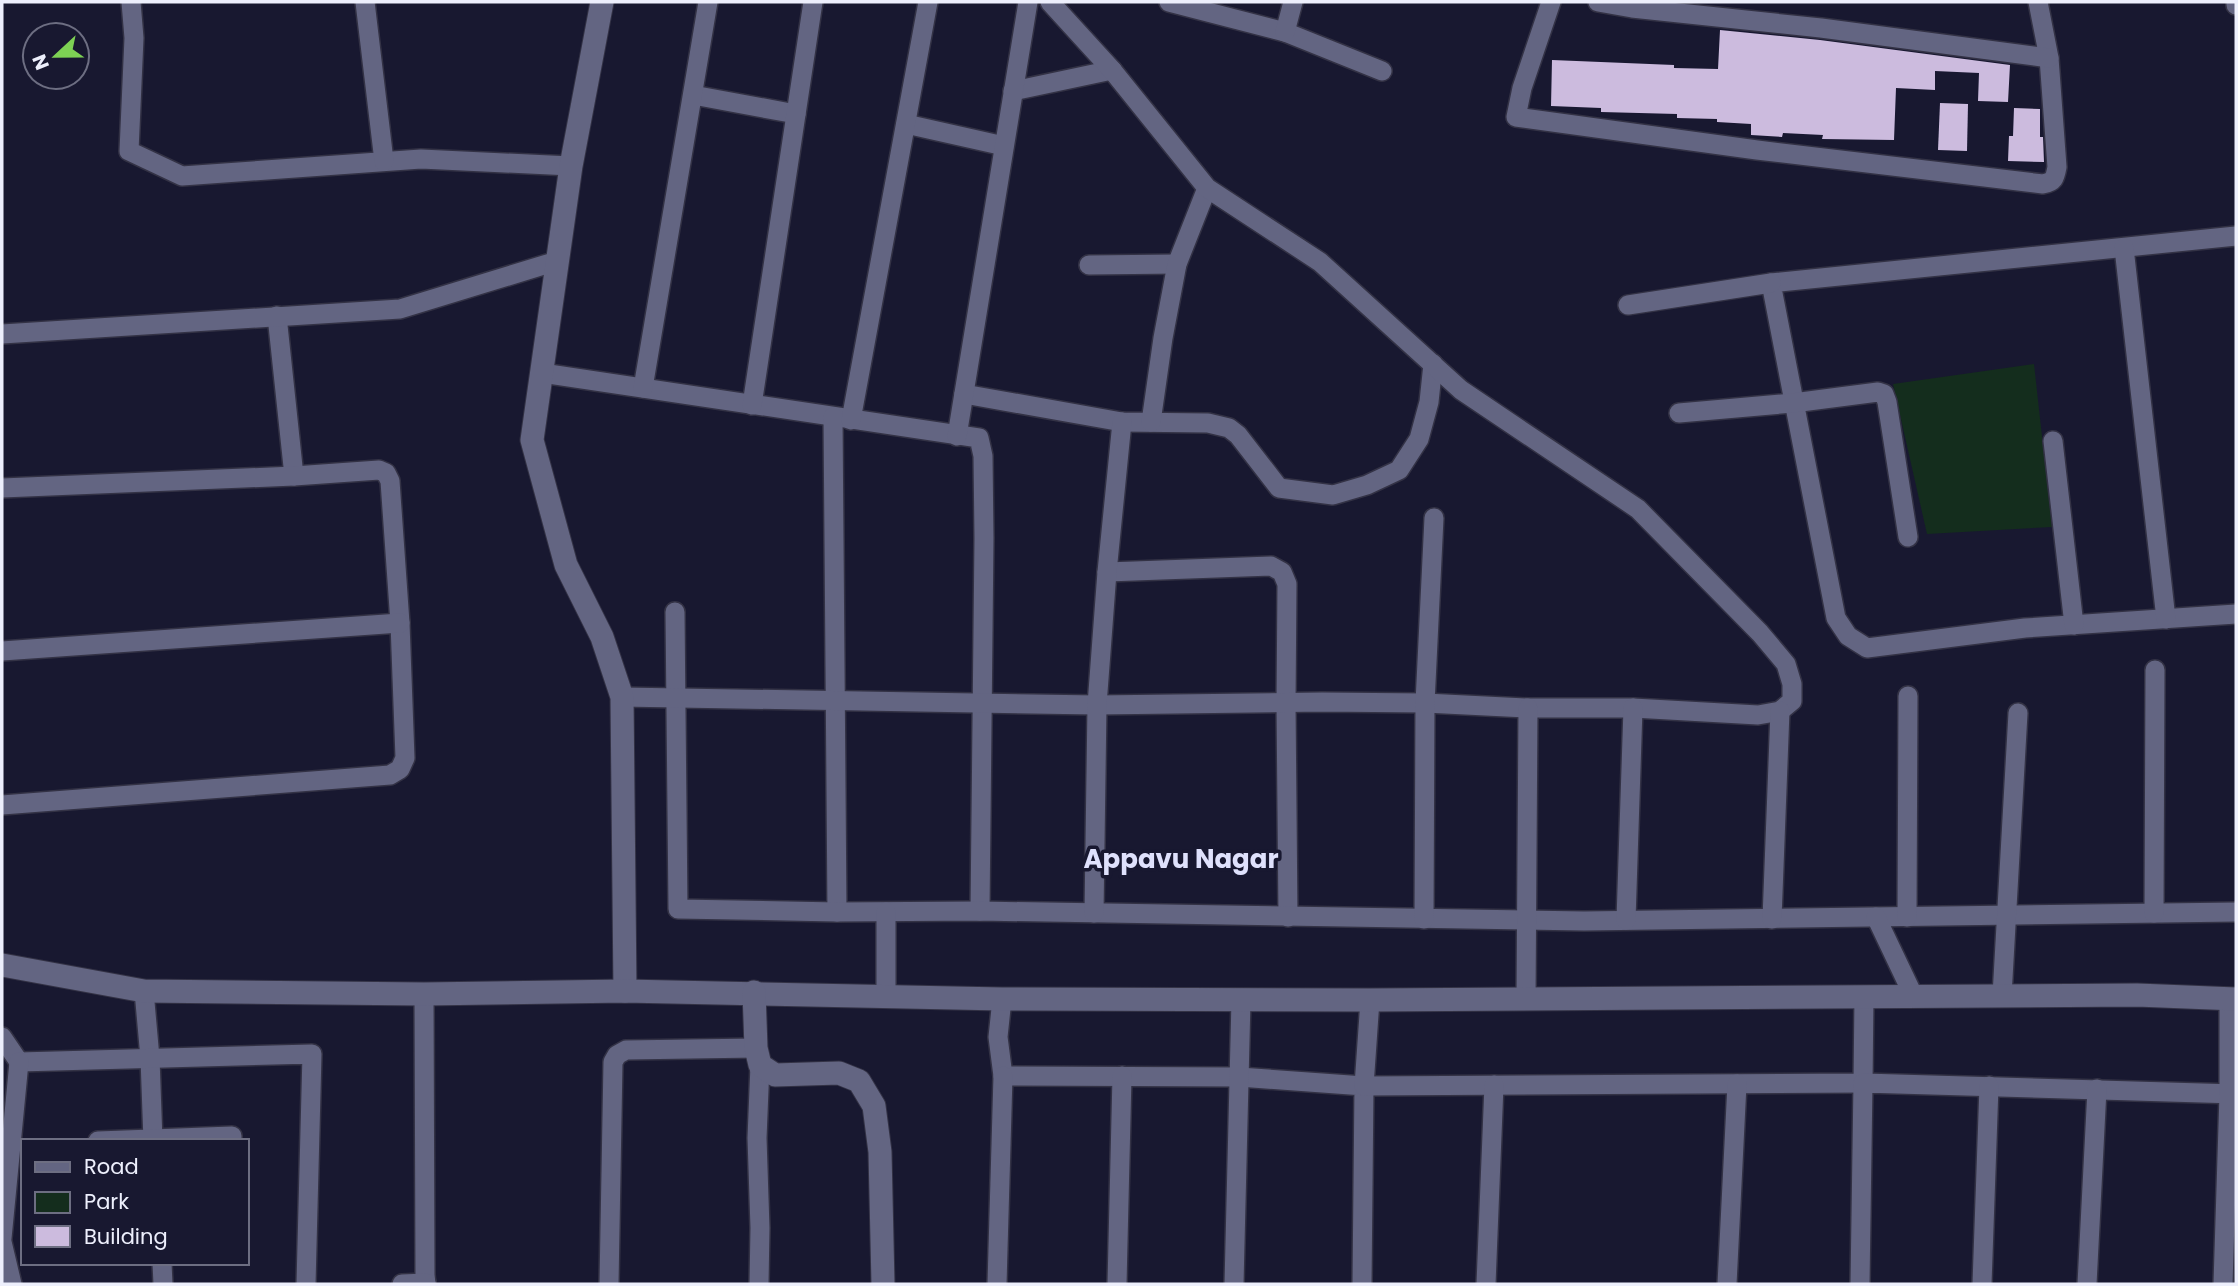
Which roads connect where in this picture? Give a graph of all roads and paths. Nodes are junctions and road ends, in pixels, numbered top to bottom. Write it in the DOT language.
graph roads {
  1 [pos="131,2"];
  2 [pos="365,2"];
  3 [pos="602,2"];
  4 [pos="708,2"];
  5 [pos="813,2"];
  6 [pos="928,2"];
  7 [pos="1028,2"];
  8 [pos="1050,2"];
  9 [pos="1169,2"];
  10 [pos="1293,2"];
  11 [pos="1551,2"];
  12 [pos="1598,2"];
  13 [pos="2038,2"];
  14 [pos="1285,32"];
  15 [pos="2049,58"];
  16 [pos="1112,70"];
  17 [pos="1382,71"];
  18 [pos="1013,91"];
  19 [pos="693,95"];
  20 [pos="796,114"];
  21 [pos="906,124"];
  22 [pos="1004,146"];
  23 [pos="384,161"];
  24 [pos="570,166"];
  25 [pos="1208,188"];
  26 [pos="2236,236"];
  27 [pos="2124,248"];
  28 [pos="557,261"];
  29 [pos="1089,264"];
  30 [pos="1177,264"];
  31 [pos="1771,283"];
  32 [pos="1628,305"];
  33 [pos="277,316"];
  34 [pos="2,334"];
  35 [pos="1433,364"];
  36 [pos="542,373"];
  37 [pos="643,388"];
  38 [pos="964,394"];
  39 [pos="1793,403"];
  40 [pos="752,405"];
  41 [pos="1679,413"];
  42 [pos="842,419"];
  43 [pos="1122,422"];
  44 [pos="1151,422"];
  45 [pos="957,436"];
  46 [pos="2053,441"];
  47 [pos="294,476"];
  48 [pos="2,488"];
  49 [pos="1434,518"];
  50 [pos="1908,537"];
  51 [pos="1107,572"];
  52 [pos="675,612"];
  53 [pos="2236,614"];
  54 [pos="2165,620"];
  55 [pos="400,623"];
  56 [pos="2074,625"];
  57 [pos="2,650"];
  58 [pos="2155,670"];
  59 [pos="1908,696"];
  60 [pos="622,697"];
  61 [pos="677,699"];
  62 [pos="835,700"];
  63 [pos="984,702"];
  64 [pos="1286,703"];
  65 [pos="1425,703"];
  66 [pos="1097,705"];
  67 [pos="1528,708"];
  68 [pos="1633,708"];
  69 [pos="1780,711"];
  70 [pos="2018,713"];
  71 [pos="2,805"];
  72 [pos="980,911"];
  73 [pos="838,912"];
  74 [pos="887,912"];
  75 [pos="2236,912"];
  76 [pos="1094,913"];
  77 [pos="2154,914"];
  78 [pos="2006,915"];
  79 [pos="1877,917"];
  80 [pos="1907,917"];
  81 [pos="1288,918"];
  82 [pos="1424,919"];
  83 [pos="1772,919"];
  84 [pos="1526,920"];
  85 [pos="1626,920"];
  86 [pos="2,965"];
  87 [pos="144,990"];
  88 [pos="625,990"];
  89 [pos="754,992"];
  90 [pos="425,994"];
  91 [pos="886,996"];
  92 [pos="2002,996"];
  93 [pos="1864,997"];
  94 [pos="1914,997"];
  95 [pos="1002,999"];
  96 [pos="2233,999"];
  97 [pos="1241,1000"];
  98 [pos="1370,1000"];
  99 [pos="1526,1000"];
  100 [pos="2,1037"];
  101 [pos="758,1057"];
  102 [pos="150,1058"];
  103 [pos="19,1062"];
  104 [pos="1003,1076"];
  105 [pos="1122,1076"];
  106 [pos="1239,1077"];
  107 [pos="1863,1083"];
  108 [pos="1737,1084"];
  109 [pos="1494,1085"];
  110 [pos="1364,1086"];
  111 [pos="1989,1086"];
  112 [pos="2098,1089"];
  113 [pos="2233,1094"];
  114 [pos="153,1139"];
  115 [pos="232,1139"];
  116 [pos="2,1240"];
  117 [pos="162,1265"];
  118 [pos="12,1284"];
  119 [pos="163,1284"];
  120 [pos="306,1284"];
  121 [pos="401,1284"];
  122 [pos="426,1284"];
  123 [pos="609,1284"];
  124 [pos="759,1284"];
  125 [pos="883,1284"];
  126 [pos="997,1284"];
  127 [pos="1117,1284"];
  128 [pos="1234,1284"];
  129 [pos="1362,1284"];
  130 [pos="1486,1284"];
  131 [pos="1727,1284"];
  132 [pos="1860,1284"];
  133 [pos="1982,1284"];
  134 [pos="2087,1284"];
  135 [pos="2223,1284"];
  1 -- 23 [label="street"];
  2 -- 23 [label="street"];
  3 -- 24 [label="street"];
  4 -- 19 [label="street"];
  5 -- 20 [label="street"];
  6 -- 21 [label="street"];
  7 -- 18 [label="street"];
  8 -- 16 [label="street"];
  9 -- 14 [label="street"];
  10 -- 14 [label="street"];
  11 -- 15 [label="street"];
  12 -- 15 [label="street"];
  13 -- 15 [label="street"];
  14 -- 17 [label="street"];
  16 -- 18 [label="street"];
  16 -- 25 [label="street"];
  18 -- 22 [label="street"];
  19 -- 20 [label="street"];
  19 -- 37 [label="street"];
  20 -- 40 [label="street"];
  21 -- 22 [label="street"];
  21 -- 42 [label="street"];
  22 -- 38 [label="street"];
  23 -- 24 [label="street"];
  24 -- 28 [label="street"];
  25 -- 30 [label="street"];
  25 -- 35 [label="street"];
  26 -- 27 [label="street"];
  27 -- 31 [label="street"];
  27 -- 54 [label="street"];
  28 -- 33 [label="street"];
  28 -- 36 [label="street"];
  29 -- 30 [label="street"];
  30 -- 44 [label="street"];
  31 -- 32 [label="street"];
  31 -- 39 [label="street"];
  33 -- 34 [label="street"];
  33 -- 47 [label="street"];
  35 -- 44 [label="street"];
  35 -- 69 [label="street"];
  36 -- 37 [label="street"];
  36 -- 60 [label="street"];
  37 -- 40 [label="street"];
  38 -- 43 [label="street"];
  38 -- 45 [label="street"];
  39 -- 41 [label="street"];
  39 -- 50 [label="street"];
  39 -- 56 [label="street"];
  40 -- 42 [label="street"];
  42 -- 45 [label="street"];
  42 -- 62 [label="street"];
  43 -- 44 [label="street"];
  43 -- 51 [label="street"];
  45 -- 63 [label="street"];
  46 -- 56 [label="street"];
  47 -- 48 [label="street"];
  47 -- 55 [label="street"];
  49 -- 65 [label="street"];
  51 -- 64 [label="street"];
  51 -- 66 [label="street"];
  52 -- 61 [label="street"];
  53 -- 54 [label="street"];
  54 -- 56 [label="street"];
  55 -- 57 [label="street"];
  55 -- 71 [label="street"];
  58 -- 77 [label="street"];
  59 -- 80 [label="street"];
  60 -- 61 [label="street"];
  60 -- 88 [label="street"];
  61 -- 62 [label="street"];
  61 -- 73 [label="street"];
  62 -- 63 [label="street"];
  62 -- 73 [label="street"];
  63 -- 66 [label="street"];
  63 -- 72 [label="street"];
  64 -- 65 [label="street"];
  64 -- 66 [label="street"];
  64 -- 81 [label="street"];
  65 -- 67 [label="street"];
  65 -- 82 [label="street"];
  66 -- 76 [label="street"];
  67 -- 68 [label="street"];
  67 -- 84 [label="street"];
  68 -- 69 [label="street"];
  68 -- 85 [label="street"];
  69 -- 83 [label="street"];
  70 -- 78 [label="street"];
  72 -- 74 [label="street"];
  72 -- 76 [label="street"];
  73 -- 74 [label="street"];
  74 -- 91 [label="street"];
  75 -- 77 [label="street"];
  76 -- 81 [label="street"];
  77 -- 78 [label="street"];
  78 -- 80 [label="street"];
  78 -- 92 [label="street"];
  79 -- 80 [label="street"];
  79 -- 83 [label="street"];
  79 -- 94 [label="street"];
  81 -- 82 [label="street"];
  82 -- 84 [label="street"];
  83 -- 85 [label="street"];
  84 -- 85 [label="street"];
  84 -- 99 [label="street"];
  86 -- 87 [label="street"];
  87 -- 90 [label="street"];
  87 -- 102 [label="street"];
  88 -- 89 [label="street"];
  88 -- 90 [label="street"];
  89 -- 91 [label="street"];
  89 -- 101 [label="street"];
  90 -- 122 [label="street"];
  91 -- 95 [label="street"];
  92 -- 94 [label="street"];
  92 -- 96 [label="street"];
  93 -- 94 [label="street"];
  93 -- 99 [label="street"];
  93 -- 107 [label="street"];
  95 -- 97 [label="street"];
  95 -- 104 [label="street"];
  96 -- 113 [label="street"];
  97 -- 98 [label="street"];
  97 -- 106 [label="street"];
  98 -- 99 [label="street"];
  98 -- 110 [label="street"];
  100 -- 103 [label="street"];
  101 -- 123 [label="street"];
  101 -- 124 [label="street"];
  101 -- 125 [label="street"];
  102 -- 103 [label="street"];
  102 -- 114 [label="street"];
  102 -- 120 [label="street"];
  103 -- 116 [label="street"];
  104 -- 105 [label="street"];
  104 -- 126 [label="street"];
  105 -- 106 [label="street"];
  105 -- 127 [label="street"];
  106 -- 110 [label="street"];
  106 -- 128 [label="street"];
  107 -- 108 [label="street"];
  107 -- 111 [label="street"];
  107 -- 132 [label="street"];
  108 -- 109 [label="street"];
  108 -- 131 [label="street"];
  109 -- 110 [label="street"];
  109 -- 130 [label="street"];
  110 -- 129 [label="street"];
  111 -- 112 [label="street"];
  111 -- 133 [label="street"];
  112 -- 113 [label="street"];
  112 -- 134 [label="street"];
  113 -- 135 [label="street"];
  114 -- 115 [label="street"];
  116 -- 118 [label="street"];
  117 -- 119 [label="street"];
  121 -- 122 [label="street"];
}
